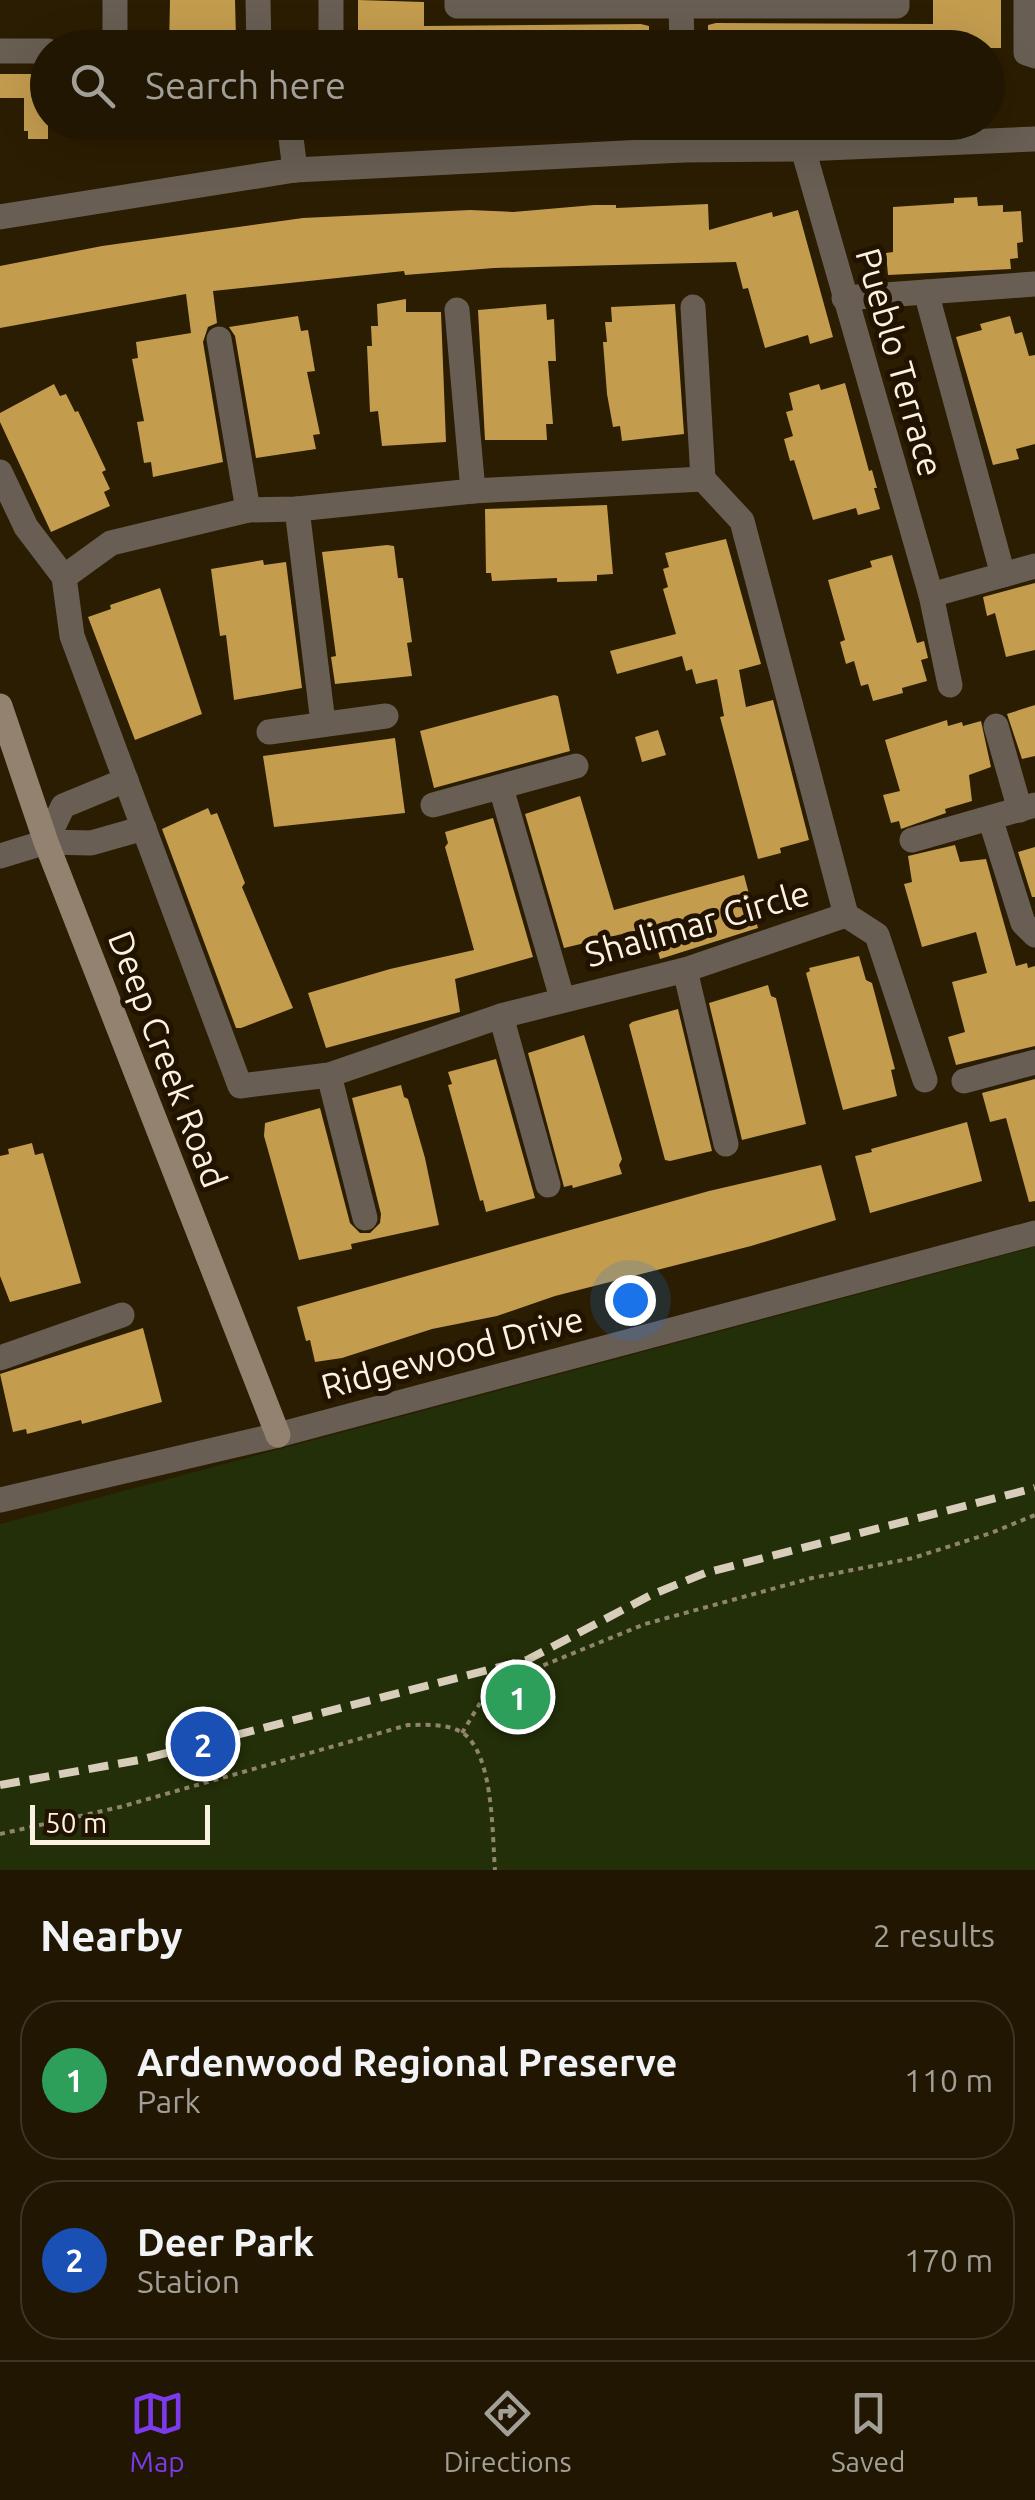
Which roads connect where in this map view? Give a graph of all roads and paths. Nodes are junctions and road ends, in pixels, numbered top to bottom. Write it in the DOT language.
graph roads {
  1 [pos="115,0"];
  2 [pos="258,0"];
  3 [pos="331,0"];
  4 [pos="457,0"];
  5 [pos="898,0"];
  6 [pos="1026,0"];
  7 [pos="682,6"];
  8 [pos="115,30"];
  9 [pos="258,30"];
  10 [pos="332,30"];
  11 [pos="682,30"];
  12 [pos="0,51"];
  13 [pos="30,51"];
  14 [pos="1035,56"];
  15 [pos="1035,139"];
  16 [pos="291,140"];
  17 [pos="682,140"];
  18 [pos="803,149"];
  19 [pos="682,150"];
  20 [pos="295,170"];
  21 [pos="0,217"];
  22 [pos="1035,284"];
  23 [pos="926,292"];
  24 [pos="844,298"];
  25 [pos="692,307"];
  26 [pos="458,310"];
  27 [pos="219,340"];
  28 [pos="0,472"];
  29 [pos="703,478"];
  30 [pos="473,491"];
  31 [pos="248,510"];
  32 [pos="297,510"];
  33 [pos="1035,566"];
  34 [pos="1003,575"];
  35 [pos="64,577"];
  36 [pos="930,595"];
  37 [pos="950,685"];
  38 [pos="0,706"];
  39 [pos="386,716"];
  40 [pos="322,723"];
  41 [pos="996,726"];
  42 [pos="269,732"];
  43 [pos="576,766"];
  44 [pos="126,780"];
  45 [pos="500,788"];
  46 [pos="434,805"];
  47 [pos="1027,808"];
  48 [pos="990,818"];
  49 [pos="144,828"];
  50 [pos="912,840"];
  51 [pos="46,842"];
  52 [pos="0,856"];
  53 [pos="846,916"];
  54 [pos="1035,935"];
  55 [pos="684,970"];
  56 [pos="562,998"];
  57 [pos="500,1016"];
  58 [pos="1035,1062"];
  59 [pos="329,1075"];
  60 [pos="925,1080"];
  61 [pos="964,1081"];
  62 [pos="726,1144"];
  63 [pos="548,1185"];
  64 [pos="365,1218"];
  65 [pos="1035,1232"];
  66 [pos="122,1315"];
  67 [pos="2,1351"];
  68 [pos="278,1435"];
  69 [pos="0,1500"];
  70 [pos="1035,1515"];
  71 [pos="462,1733"];
  72 [pos="0,1834"];
  73 [pos="495,1870"];
  1 -- 8 [label="street"];
  2 -- 9 [label="street"];
  3 -- 10 [label="street"];
  4 -- 7 [label="street"];
  5 -- 7 [label="street"];
  6 -- 14 [label="street"];
  7 -- 11 [label="street"];
  12 -- 13 [label="street"];
  15 -- 18 [label="street"];
  16 -- 20 [label="street"];
  17 -- 19 [label="street"];
  18 -- 19 [label="street"];
  18 -- 24 [label="street, Pueblo Terrace"];
  19 -- 20 [label="street"];
  20 -- 21 [label="street"];
  22 -- 23 [label="street"];
  23 -- 24 [label="street"];
  23 -- 34 [label="street"];
  24 -- 36 [label="street, Pueblo Terrace"];
  25 -- 29 [label="street"];
  26 -- 30 [label="street"];
  27 -- 31 [label="street"];
  28 -- 35 [label="street"];
  29 -- 30 [label="street"];
  29 -- 53 [label="street, Shalimar Circle"];
  30 -- 32 [label="street"];
  31 -- 32 [label="street"];
  31 -- 35 [label="street"];
  32 -- 40 [label="street"];
  33 -- 34 [label="street"];
  34 -- 36 [label="street"];
  35 -- 44 [label="street, Shalimar Circle"];
  36 -- 37 [label="street, Pueblo Terrace"];
  38 -- 51 [label="street, Deep Creek Road"];
  39 -- 40 [label="street"];
  40 -- 42 [label="street"];
  41 -- 47 [label="street"];
  43 -- 45 [label="street"];
  44 -- 49 [label="street, Shalimar Circle"];
  44 -- 51 [label="street"];
  45 -- 46 [label="street"];
  45 -- 56 [label="street"];
  47 -- 48 [label="street"];
  48 -- 50 [label="street"];
  48 -- 54 [label="street"];
  49 -- 51 [label="street"];
  49 -- 59 [label="street, Shalimar Circle"];
  51 -- 52 [label="street"];
  51 -- 68 [label="street, Deep Creek Road"];
  53 -- 55 [label="street, Shalimar Circle"];
  53 -- 60 [label="street"];
  55 -- 56 [label="street, Shalimar Circle"];
  55 -- 62 [label="street"];
  56 -- 57 [label="street, Shalimar Circle"];
  57 -- 59 [label="street, Shalimar Circle"];
  57 -- 63 [label="street"];
  58 -- 61 [label="street"];
  59 -- 64 [label="street"];
  65 -- 68 [label="street, Ridgewood Drive"];
  66 -- 67 [label="street"];
  68 -- 69 [label="street, Ridgewood Drive"];
  70 -- 71 [label="path"];
  71 -- 72 [label="path"];
  71 -- 73 [label="path"];
}
